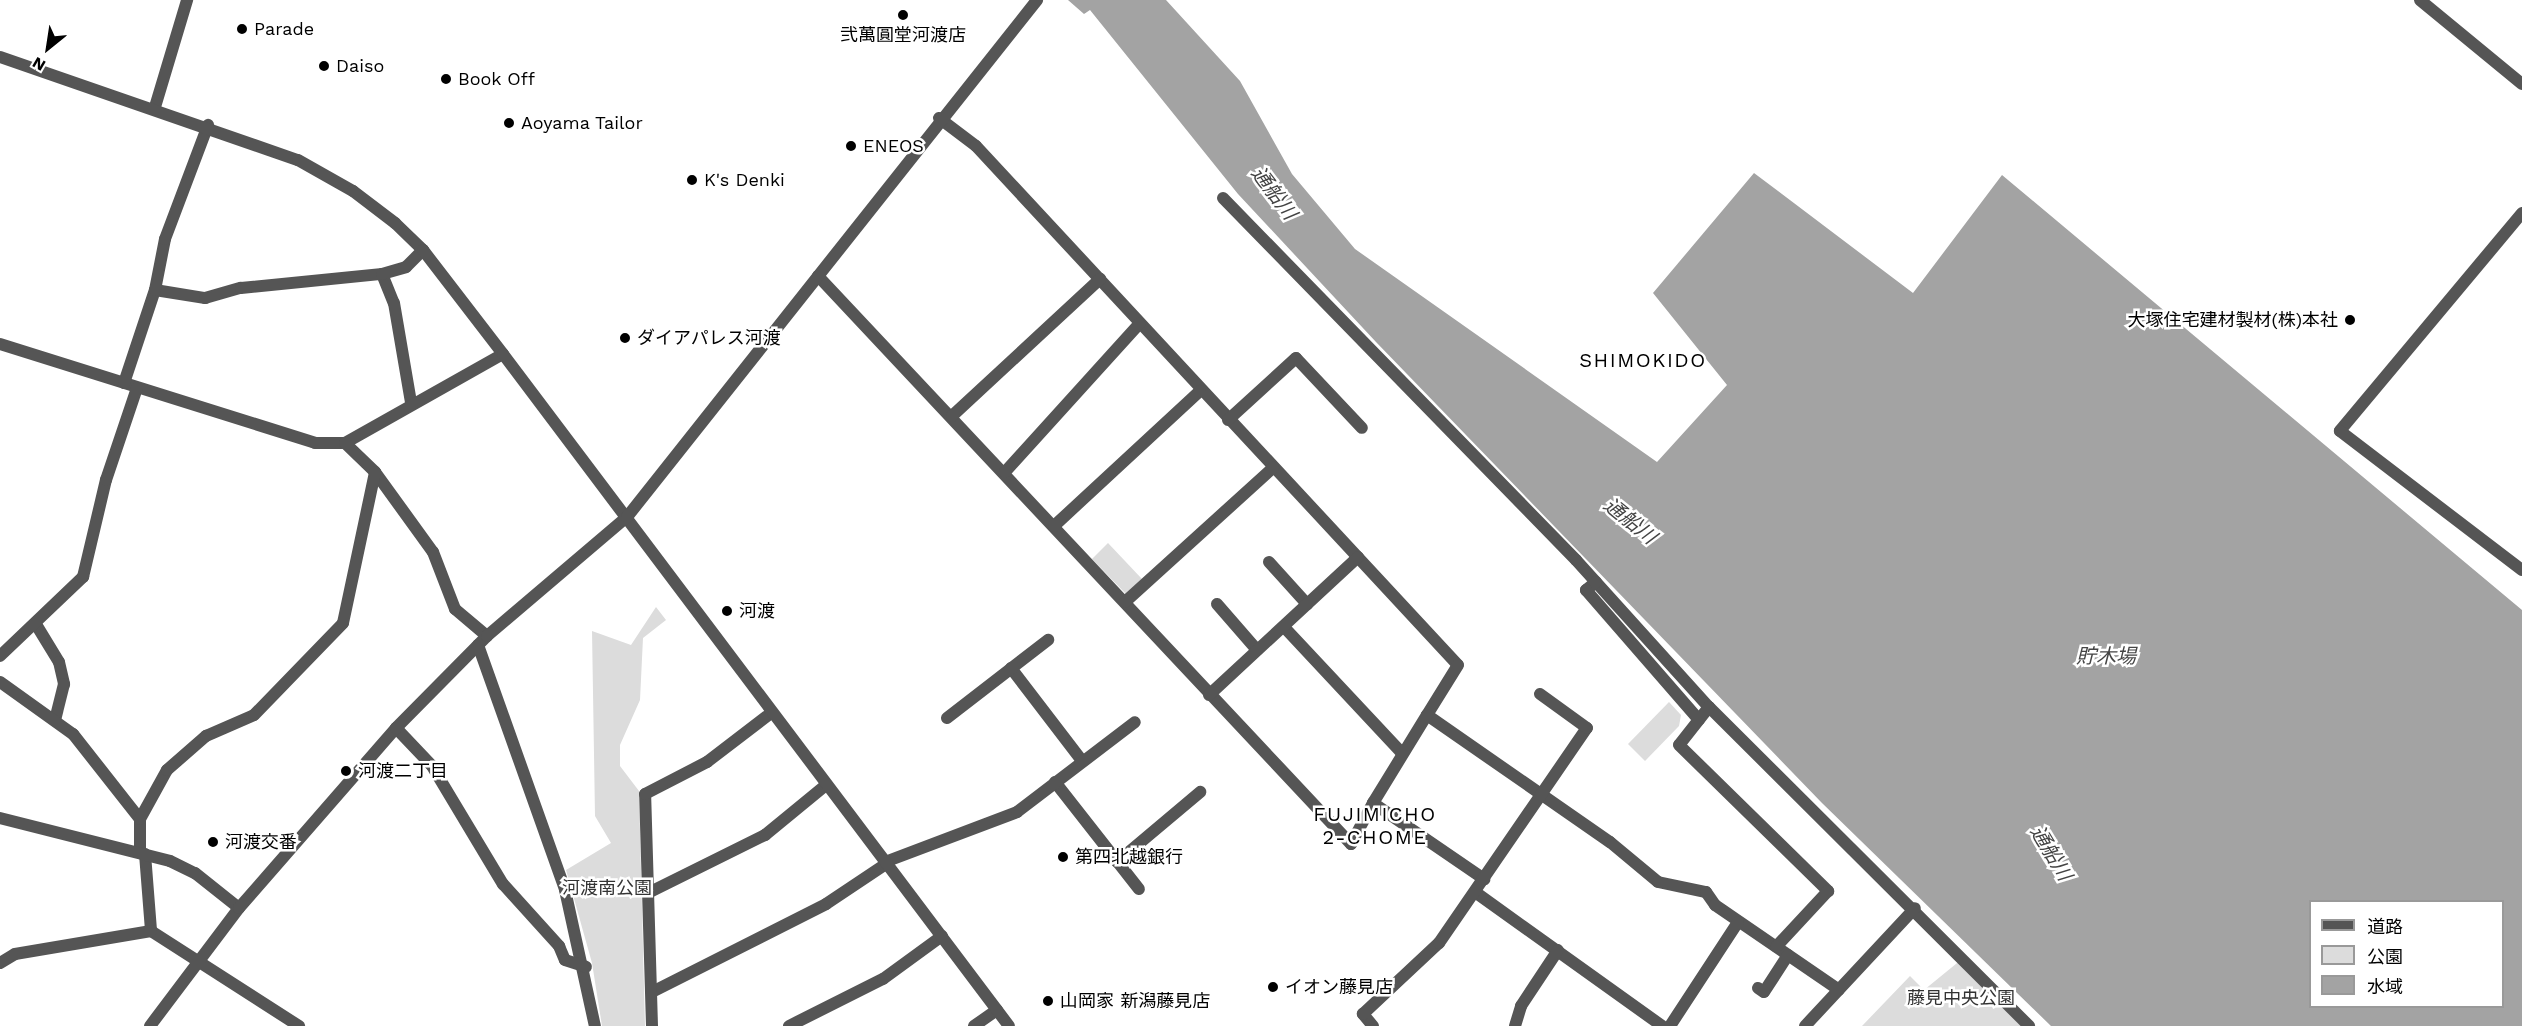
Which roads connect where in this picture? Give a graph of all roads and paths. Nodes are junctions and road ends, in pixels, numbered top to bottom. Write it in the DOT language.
graph roads {
  1 [pos="187,0"];
  2 [pos="1037,0"];
  3 [pos="2420,0"];
  4 [pos="0,57"];
  5 [pos="2522,84"];
  6 [pos="155,107"];
  7 [pos="939,118"];
  8 [pos="208,125"];
  9 [pos="1223,198"];
  10 [pos="2522,213"];
  11 [pos="423,250"];
  12 [pos="382,274"];
  13 [pos="818,276"];
  14 [pos="1100,279"];
  15 [pos="155,290"];
  16 [pos="1139,324"];
  17 [pos="0,344"];
  18 [pos="503,354"];
  19 [pos="124,383"];
  20 [pos="137,388"];
  21 [pos="1200,391"];
  22 [pos="411,402"];
  23 [pos="952,416"];
  24 [pos="1228,420"];
  25 [pos="1362,428"];
  26 [pos="345,443"];
  27 [pos="1273,468"];
  28 [pos="375,472"];
  29 [pos="1005,472"];
  30 [pos="627,517"];
  31 [pos="1054,526"];
  32 [pos="1358,557"];
  33 [pos="1269,562"];
  34 [pos="2522,570"];
  35 [pos="1596,582"];
  36 [pos="1125,602"];
  37 [pos="1217,604"];
  38 [pos="1307,604"];
  39 [pos="36,626"];
  40 [pos="1284,627"];
  41 [pos="482,640"];
  42 [pos="1048,640"];
  43 [pos="1257,650"];
  44 [pos="0,656"];
  45 [pos="1011,668"];
  46 [pos="0,682"];
  47 [pos="1540,694"];
  48 [pos="1209,695"];
  49 [pos="1709,707"];
  50 [pos="771,713"];
  51 [pos="1427,715"];
  52 [pos="947,718"];
  53 [pos="55,719"];
  54 [pos="1699,720"];
  55 [pos="1135,722"];
  56 [pos="396,728"];
  57 [pos="1402,753"];
  58 [pos="1082,761"];
  59 [pos="1055,782"];
  60 [pos="826,785"];
  61 [pos="1200,792"];
  62 [pos="1542,794"];
  63 [pos="1373,803"];
  64 [pos="0,818"];
  65 [pos="140,819"];
  66 [pos="142,854"];
  67 [pos="1117,862"];
  68 [pos="886,863"];
  69 [pos="1484,879"];
  70 [pos="1139,889"];
  71 [pos="1475,892"];
  72 [pos="648,893"];
  73 [pos="238,908"];
  74 [pos="1915,908"];
  75 [pos="1738,922"];
  76 [pos="151,931"];
  77 [pos="942,936"];
  78 [pos="1776,947"];
  79 [pos="1558,950"];
  80 [pos="1788,955"];
  81 [pos="196,962"];
  82 [pos="0,963"];
  83 [pos="586,967"];
  84 [pos="1758,988"];
  85 [pos="1839,990"];
  86 [pos="652,992"];
  87 [pos="997,1010"];
  88 [pos="155,1024"];
  89 [pos="299,1026"];
  90 [pos="595,1026"];
  91 [pos="652,1026"];
  92 [pos="789,1026"];
  93 [pos="975,1026"];
  94 [pos="1009,1026"];
  95 [pos="1373,1026"];
  96 [pos="1515,1026"];
  97 [pos="1662,1026"];
  98 [pos="1670,1026"];
  99 [pos="1805,1026"];
  100 [pos="2029,1026"];
  1 -- 6 [label="street"];
  2 -- 7 [label="street"];
  3 -- 5 [label="street"];
  4 -- 6 [label="street"];
  6 -- 8 [label="street"];
  7 -- 13 [label="street"];
  7 -- 14 [label="street"];
  8 -- 11 [label="street"];
  8 -- 15 [label="street"];
  9 -- 35 [label="street"];
  10 -- 34 [label="street"];
  11 -- 12 [label="street"];
  11 -- 18 [label="street"];
  12 -- 15 [label="street"];
  12 -- 22 [label="street"];
  13 -- 23 [label="street"];
  13 -- 30 [label="street"];
  14 -- 16 [label="street"];
  14 -- 23 [label="street"];
  15 -- 19 [label="street"];
  16 -- 21 [label="street"];
  16 -- 29 [label="street"];
  17 -- 19 [label="street"];
  18 -- 22 [label="street"];
  18 -- 30 [label="street"];
  19 -- 20 [label="street"];
  20 -- 26 [label="street"];
  20 -- 39 [label="street"];
  21 -- 24 [label="street"];
  21 -- 31 [label="street"];
  22 -- 26 [label="street"];
  23 -- 29 [label="street"];
  24 -- 25 [label="street"];
  24 -- 27 [label="street"];
  26 -- 28 [label="street"];
  27 -- 32 [label="street"];
  27 -- 36 [label="street"];
  28 -- 41 [label="street"];
  28 -- 65 [label="street"];
  29 -- 31 [label="street"];
  30 -- 41 [label="street"];
  30 -- 50 [label="street"];
  31 -- 36 [label="street"];
  32 -- 38 [label="street"];
  32 -- 51 [label="street"];
  33 -- 38 [label="street"];
  35 -- 49 [label="street"];
  35 -- 54 [label="street"];
  36 -- 48 [label="street"];
  37 -- 43 [label="street"];
  38 -- 40 [label="street"];
  39 -- 44 [label="street"];
  39 -- 53 [label="street"];
  40 -- 43 [label="street"];
  40 -- 57 [label="street"];
  41 -- 56 [label="street"];
  41 -- 83 [label="street"];
  42 -- 45 [label="street"];
  43 -- 48 [label="street"];
  45 -- 52 [label="street"];
  45 -- 58 [label="street"];
  46 -- 53 [label="street"];
  47 -- 62 [label="street"];
  48 -- 63 [label="street"];
  49 -- 54 [label="street"];
  49 -- 74 [label="street"];
  50 -- 60 [label="street"];
  50 -- 72 [label="street"];
  51 -- 57 [label="street"];
  51 -- 62 [label="street"];
  53 -- 65 [label="street"];
  54 -- 78 [label="street"];
  55 -- 58 [label="street"];
  56 -- 73 [label="street"];
  56 -- 83 [label="street"];
  57 -- 63 [label="street"];
  58 -- 59 [label="street"];
  59 -- 67 [label="street"];
  59 -- 68 [label="street"];
  60 -- 68 [label="street"];
  60 -- 72 [label="street"];
  61 -- 67 [label="street"];
  62 -- 69 [label="street"];
  62 -- 75 [label="street"];
  63 -- 69 [label="street"];
  64 -- 66 [label="street"];
  65 -- 66 [label="street"];
  66 -- 73 [label="street"];
  66 -- 76 [label="street"];
  67 -- 70 [label="street"];
  68 -- 77 [label="street"];
  68 -- 86 [label="street"];
  69 -- 71 [label="street"];
  71 -- 79 [label="street"];
  71 -- 95 [label="street"];
  72 -- 86 [label="street"];
  73 -- 81 [label="street"];
  74 -- 85 [label="street"];
  74 -- 100 [label="street"];
  75 -- 78 [label="street"];
  75 -- 98 [label="street"];
  76 -- 81 [label="street"];
  76 -- 82 [label="street"];
  77 -- 87 [label="street"];
  77 -- 92 [label="street"];
  78 -- 80 [label="street"];
  79 -- 96 [label="street"];
  79 -- 97 [label="street"];
  80 -- 84 [label="street"];
  80 -- 85 [label="street"];
  81 -- 88 [label="street"];
  81 -- 89 [label="street"];
  83 -- 90 [label="street"];
  85 -- 99 [label="street"];
  86 -- 91 [label="street"];
  87 -- 93 [label="street"];
  87 -- 94 [label="street"];
}
